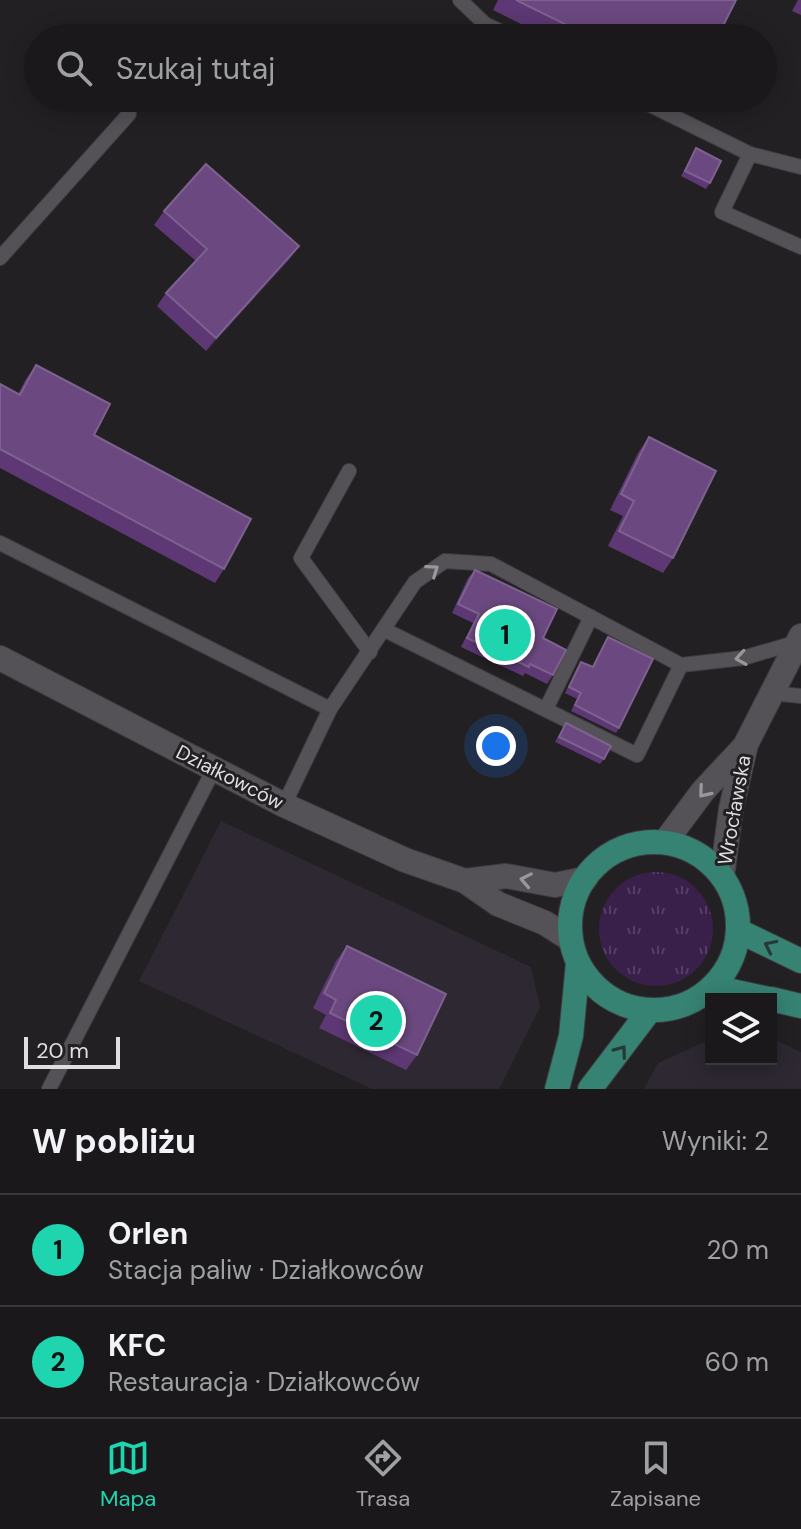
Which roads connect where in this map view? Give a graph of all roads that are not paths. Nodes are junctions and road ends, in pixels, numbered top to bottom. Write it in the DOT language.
graph roads {
  1 [pos="460,0"];
  2 [pos="485,24"];
  3 [pos="664,112"];
  4 [pos="129,114"];
  5 [pos="750,154"];
  6 [pos="801,167"];
  7 [pos="801,247"];
  8 [pos="0,258"];
  9 [pos="349,471"];
  10 [pos="0,543"];
  11 [pos="591,617"];
  12 [pos="385,630"];
  13 [pos="800,639"];
  14 [pos="370,652"];
  15 [pos="0,658"];
  16 [pos="681,665"];
  17 [pos="772,693"];
  18 [pos="801,696"];
  19 [pos="330,709"];
  20 [pos="546,709"];
  21 [pos="746,744"];
  22 [pos="214,769"];
  23 [pos="284,805"];
  24 [pos="665,842"];
  25 [pos="722,876"];
  26 [pos="585,879"];
  27 [pos="465,881"];
  28 [pos="739,931"];
  29 [pos="570,939"];
  30 [pos="801,961"];
  31 [pos="578,963"];
  32 [pos="713,987"];
  33 [pos="742,993"];
  34 [pos="777,1001"];
  35 [pos="801,1006"];
  36 [pos="650,1010"];
  37 [pos="49,1089"];
  38 [pos="557,1089"];
  39 [pos="590,1089"];
  1 -- 2 [label="lane"];
  3 -- 5 [label="lane"];
  4 -- 8 [label="lane"];
  5 -- 6 [label="lane"];
  5 -- 7 [label="lane"];
  9 -- 14 [label="lane"];
  10 -- 19 [label="lane"];
  12 -- 11 [label="lane, one-way"];
  11 -- 16 [label="lane"];
  11 -- 20 [label="lane"];
  12 -- 14 [label="lane"];
  12 -- 20 [label="lane"];
  13 -- 16 [label="lane, one-way"];
  13 -- 17 [label="street, Wrocławska"];
  14 -- 19 [label="lane"];
  15 -- 22 [label="street, Działkowców"];
  16 -- 20 [label="lane"];
  17 -- 18 [label="lane"];
  17 -- 21 [label="street, Wrocławska"];
  19 -- 23 [label="lane"];
  21 -- 24 [label="street, Wrocławska, one-way"];
  21 -- 25 [label="street, Wrocławska"];
  22 -- 23 [label="street, Działkowców"];
  22 -- 37 [label="lane"];
  23 -- 27 [label="street, Działkowców"];
  24 -- 25 [label="main road"];
  24 -- 26 [label="main road"];
  25 -- 28 [label="main road"];
  26 -- 27 [label="street, Działkowców, one-way"];
  26 -- 29 [label="main road"];
  27 -- 29 [label="street, Działkowców"];
  30 -- 28 [label="main road, one-way"];
  28 -- 32 [label="main road"];
  29 -- 31 [label="main road"];
  31 -- 36 [label="main road"];
  31 -- 38 [label="main road"];
  32 -- 33 [label="main road"];
  32 -- 36 [label="main road"];
  34 -- 35 [label="main road"];
  39 -- 36 [label="main road, one-way"];
}
